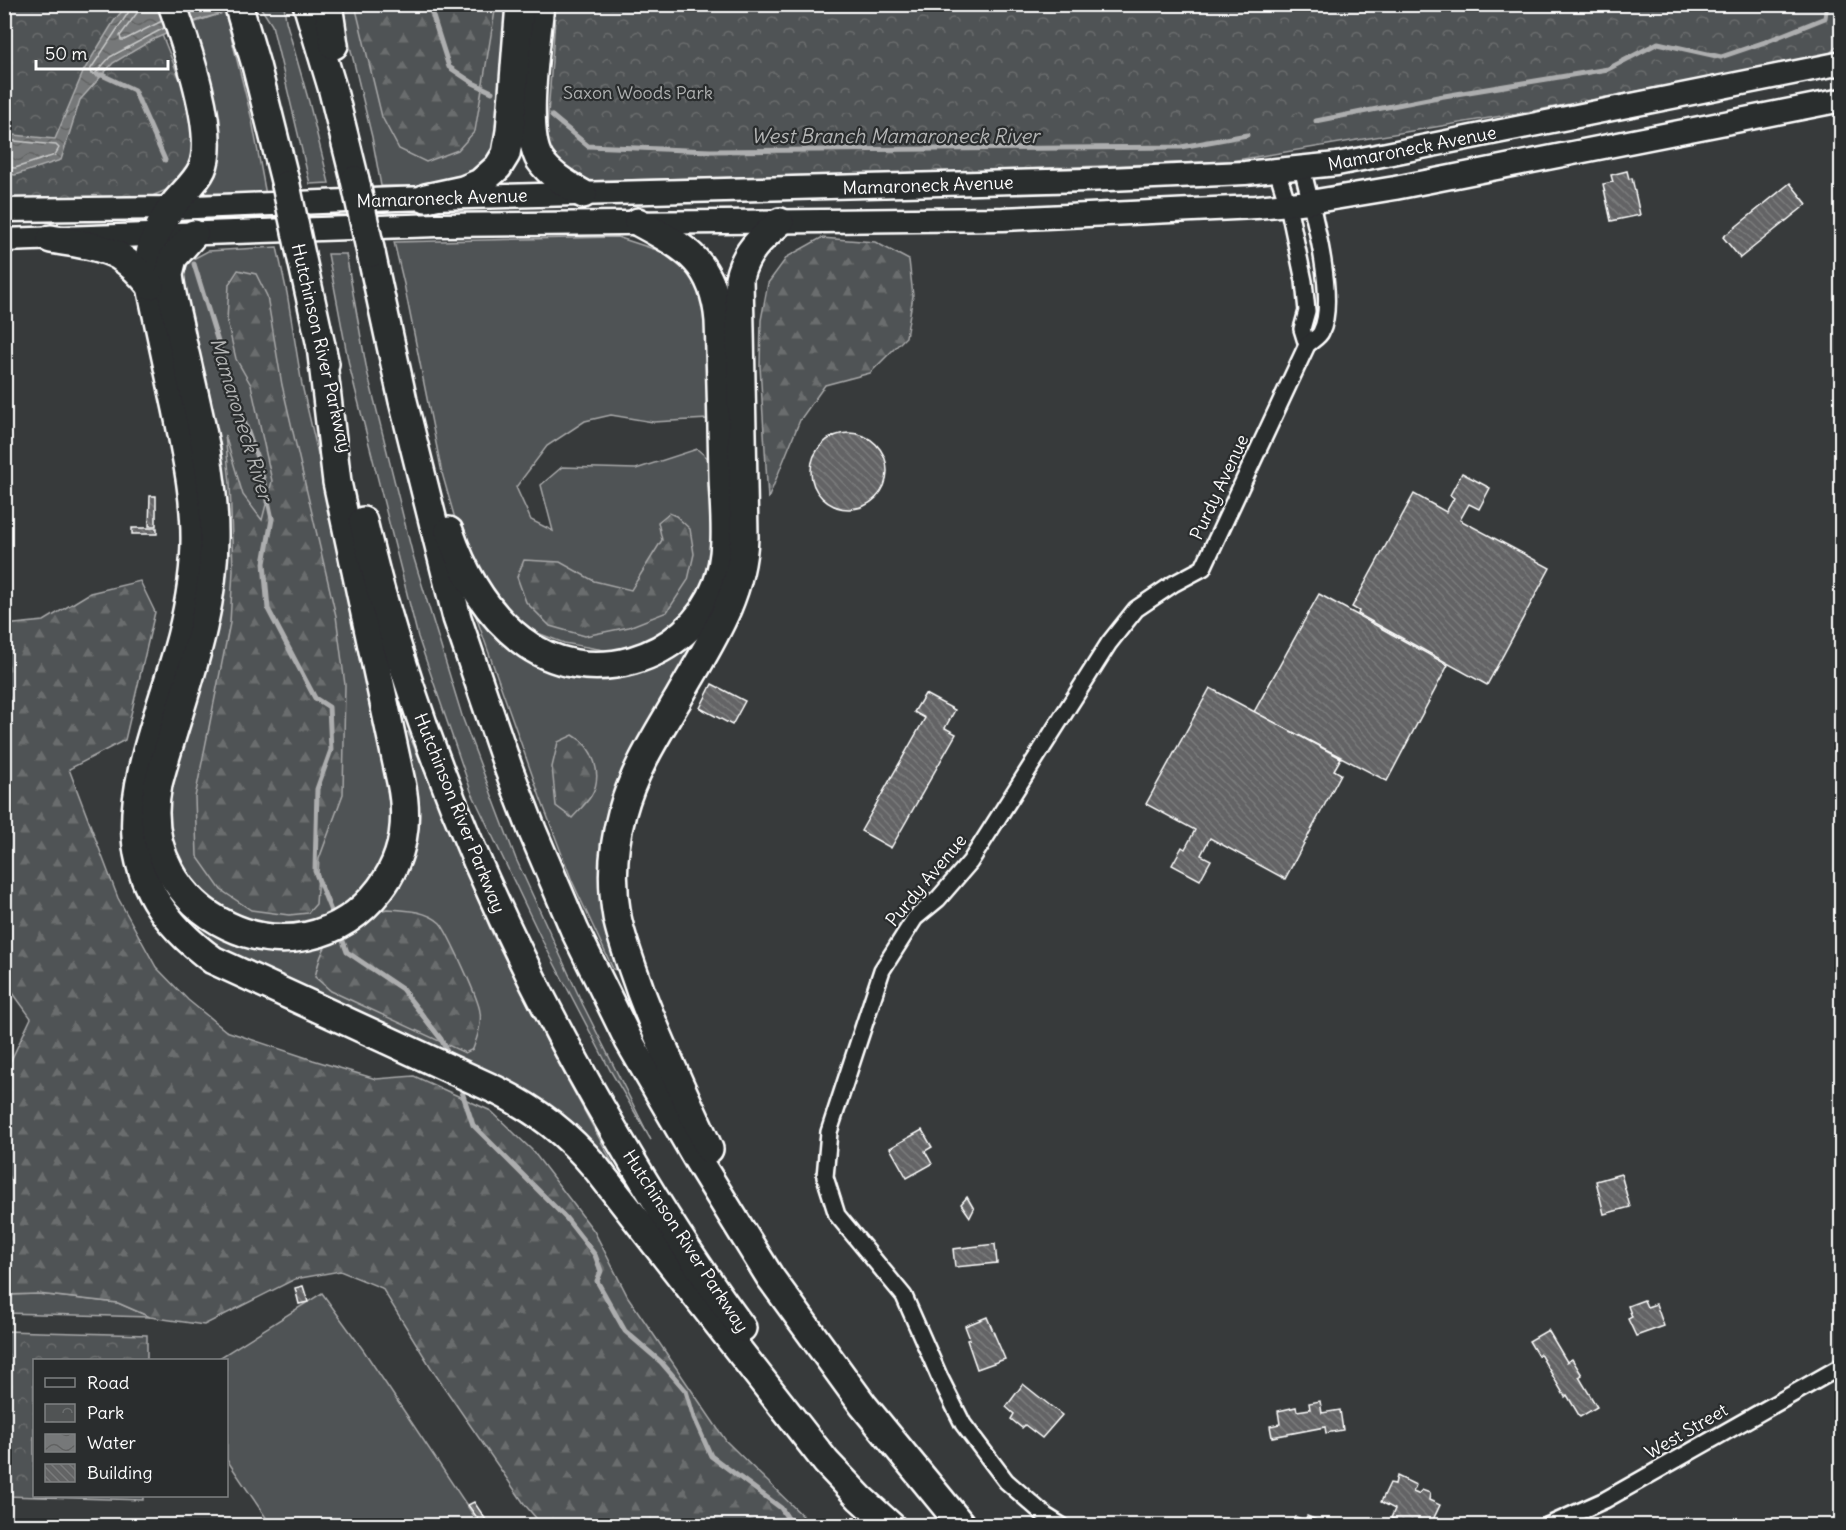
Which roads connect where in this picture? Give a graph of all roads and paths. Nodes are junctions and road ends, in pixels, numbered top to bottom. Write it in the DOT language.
graph roads {
  1 [pos="172,4"];
  2 [pos="520,4"];
  3 [pos="540,4"];
  4 [pos="319,10"];
  5 [pos="242,17"];
  6 [pos="1842,63"];
  7 [pos="1842,100"];
  8 [pos="1302,168"];
  9 [pos="1277,170"];
  10 [pos="584,194"];
  11 [pos="426,198"];
  12 [pos="1299,203"];
  13 [pos="171,208"];
  14 [pos="4,210"];
  15 [pos="638,222"];
  16 [pos="780,222"];
  17 [pos="158,234"];
  18 [pos="194,234"];
  19 [pos="51,239"];
  20 [pos="4,240"];
  21 [pos="150,285"];
  22 [pos="1307,345"];
  23 [pos="321,346"];
  24 [pos="403,401"];
  25 [pos="770,1278"];
  26 [pos="1842,1366"];
  27 [pos="891,1526"];
  28 [pos="896,1526"];
  29 [pos="962,1526"];
  30 [pos="1062,1526"];
  31 [pos="1547,1526"];
  1 -- 13 [label="highway"];
  2 -- 11 [label="highway"];
  3 -- 10 [label="highway"];
  4 -- 24 [label="highway, bridge"];
  5 -- 23 [label="highway, Hutchinson River Parkway, bridge"];
  6 -- 8 [label="main road, Mamaroneck Avenue"];
  7 -- 12 [label="main road, Mamaroneck Avenue"];
  8 -- 9 [label="main road, Mamaroneck Avenue"];
  8 -- 12 [label="street, Purdy Avenue"];
  9 -- 10 [label="main road, Mamaroneck Avenue"];
  9 -- 12 [label="street, Purdy Avenue"];
  10 -- 11 [label="main road, Mamaroneck Avenue"];
  11 -- 13 [label="main road, Mamaroneck Avenue"];
  12 -- 16 [label="main road, Mamaroneck Avenue"];
  12 -- 22 [label="street, Purdy Avenue"];
  12 -- 22 [label="street, Purdy Avenue"];
  13 -- 14 [label="main road, Mamaroneck Avenue"];
  13 -- 17 [label="highway"];
  15 -- 16 [label="main road, Mamaroneck Avenue"];
  15 -- 18 [label="main road, Mamaroneck Avenue"];
  15 -- 24 [label="highway"];
  16 -- 25 [label="highway"];
  17 -- 18 [label="main road, Mamaroneck Avenue"];
  17 -- 19 [label="main road, Mamaroneck Avenue"];
  17 -- 21 [label="highway"];
  18 -- 23 [label="highway"];
  19 -- 20 [label="main road, Mamaroneck Avenue"];
  19 -- 21 [label="highway"];
  21 -- 27 [label="highway"];
  22 -- 30 [label="street, Purdy Avenue"];
  23 -- 28 [label="highway, Hutchinson River Parkway"];
  24 -- 25 [label="highway"];
  25 -- 29 [label="highway"];
  26 -- 31 [label="street, West Street"];
}
